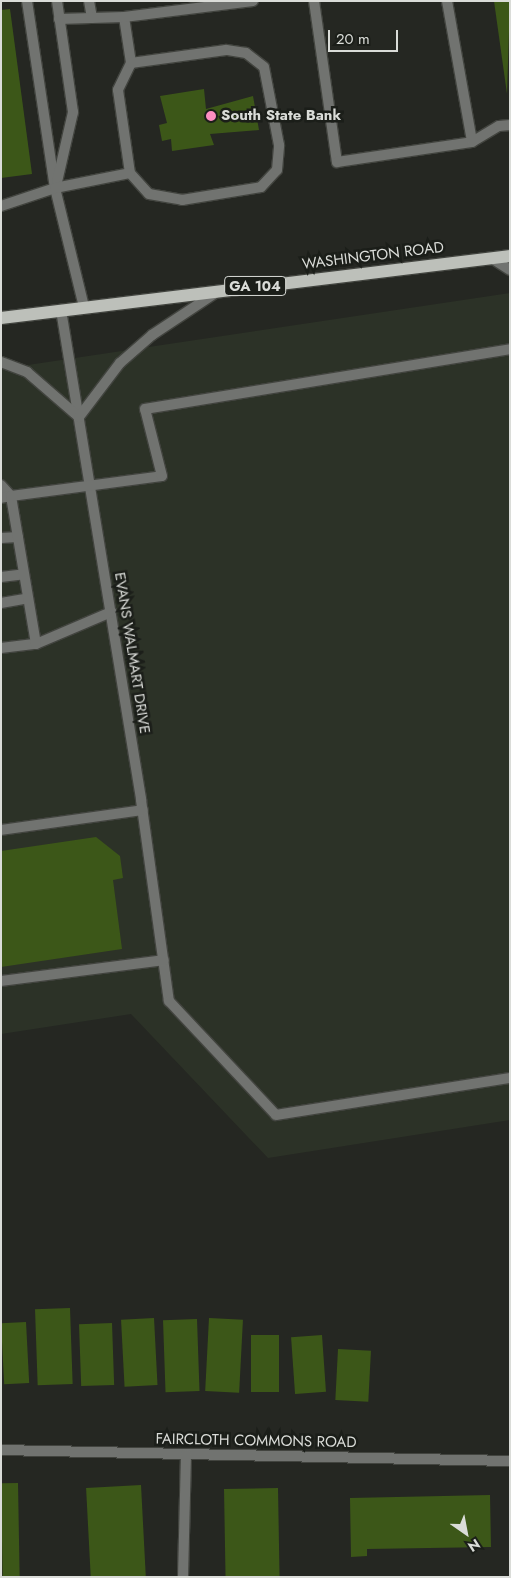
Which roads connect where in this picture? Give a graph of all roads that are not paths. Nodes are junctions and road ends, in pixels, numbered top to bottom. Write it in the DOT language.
graph roads {
  1 [pos="27,1"];
  2 [pos="57,1"];
  3 [pos="89,1"];
  4 [pos="155,1"];
  5 [pos="253,1"];
  6 [pos="314,1"];
  7 [pos="447,1"];
  8 [pos="157,13"];
  9 [pos="124,17"];
  10 [pos="92,18"];
  11 [pos="59,19"];
  12 [pos="131,63"];
  13 [pos="510,124"];
  14 [pos="472,142"];
  15 [pos="130,173"];
  16 [pos="55,188"];
  17 [pos="1,206"];
  18 [pos="510,256"];
  19 [pos="493,259"];
  20 [pos="510,270"];
  21 [pos="220,290"];
  22 [pos="84,307"];
  23 [pos="61,310"];
  24 [pos="1,318"];
  25 [pos="510,349"];
  26 [pos="1,362"];
  27 [pos="79,417"];
  28 [pos="1,485"];
  29 [pos="90,486"];
  30 [pos="6,497"];
  31 [pos="18,537"];
  32 [pos="1,538"];
  33 [pos="24,574"];
  34 [pos="1,577"];
  35 [pos="28,598"];
  36 [pos="1,603"];
  37 [pos="110,612"];
  38 [pos="36,644"];
  39 [pos="1,648"];
  40 [pos="143,810"];
  41 [pos="1,830"];
  42 [pos="164,960"];
  43 [pos="1,980"];
  44 [pos="510,1078"];
  45 [pos="1,1450"];
  46 [pos="186,1454"];
  47 [pos="510,1461"];
  48 [pos="183,1577"];
  1 -- 16 [label="street"];
  2 -- 11 [label="street"];
  3 -- 10 [label="street"];
  4 -- 8 [label="street"];
  5 -- 8 [label="street"];
  6 -- 14 [label="street"];
  7 -- 14 [label="street"];
  8 -- 9 [label="street"];
  9 -- 10 [label="street"];
  9 -- 12 [label="street"];
  10 -- 11 [label="street"];
  11 -- 16 [label="street"];
  12 -- 15 [label="street"];
  12 -- 15 [label="street"];
  13 -- 14 [label="street"];
  15 -- 16 [label="street"];
  16 -- 17 [label="street"];
  16 -- 22 [label="street"];
  18 -- 19 [label="main road, WASHINGTON ROAD / GA 104"];
  19 -- 20 [label="street"];
  19 -- 21 [label="main road, WASHINGTON ROAD / GA 104"];
  21 -- 22 [label="main road, WASHINGTON ROAD / GA 104"];
  21 -- 27 [label="street"];
  22 -- 23 [label="main road, WASHINGTON ROAD / GA 104"];
  23 -- 24 [label="main road, WASHINGTON ROAD / GA 104"];
  23 -- 27 [label="street, EVANS WALMART DRIVE"];
  25 -- 29 [label="street"];
  26 -- 27 [label="street"];
  27 -- 29 [label="street, EVANS WALMART DRIVE"];
  28 -- 30 [label="street"];
  29 -- 30 [label="street"];
  29 -- 37 [label="street, EVANS WALMART DRIVE"];
  30 -- 31 [label="street"];
  31 -- 32 [label="street"];
  31 -- 33 [label="street"];
  33 -- 34 [label="street"];
  33 -- 35 [label="street"];
  35 -- 36 [label="street"];
  35 -- 38 [label="street"];
  37 -- 38 [label="street"];
  37 -- 40 [label="street, EVANS WALMART DRIVE"];
  38 -- 39 [label="street"];
  40 -- 41 [label="street"];
  40 -- 42 [label="street, EVANS WALMART DRIVE"];
  42 -- 43 [label="street"];
  42 -- 44 [label="street, EVANS WALMART DRIVE"];
  45 -- 46 [label="street, FAIRCLOTH COMMONS ROAD"];
  46 -- 47 [label="street, FAIRCLOTH COMMONS ROAD"];
  46 -- 48 [label="street"];
}
